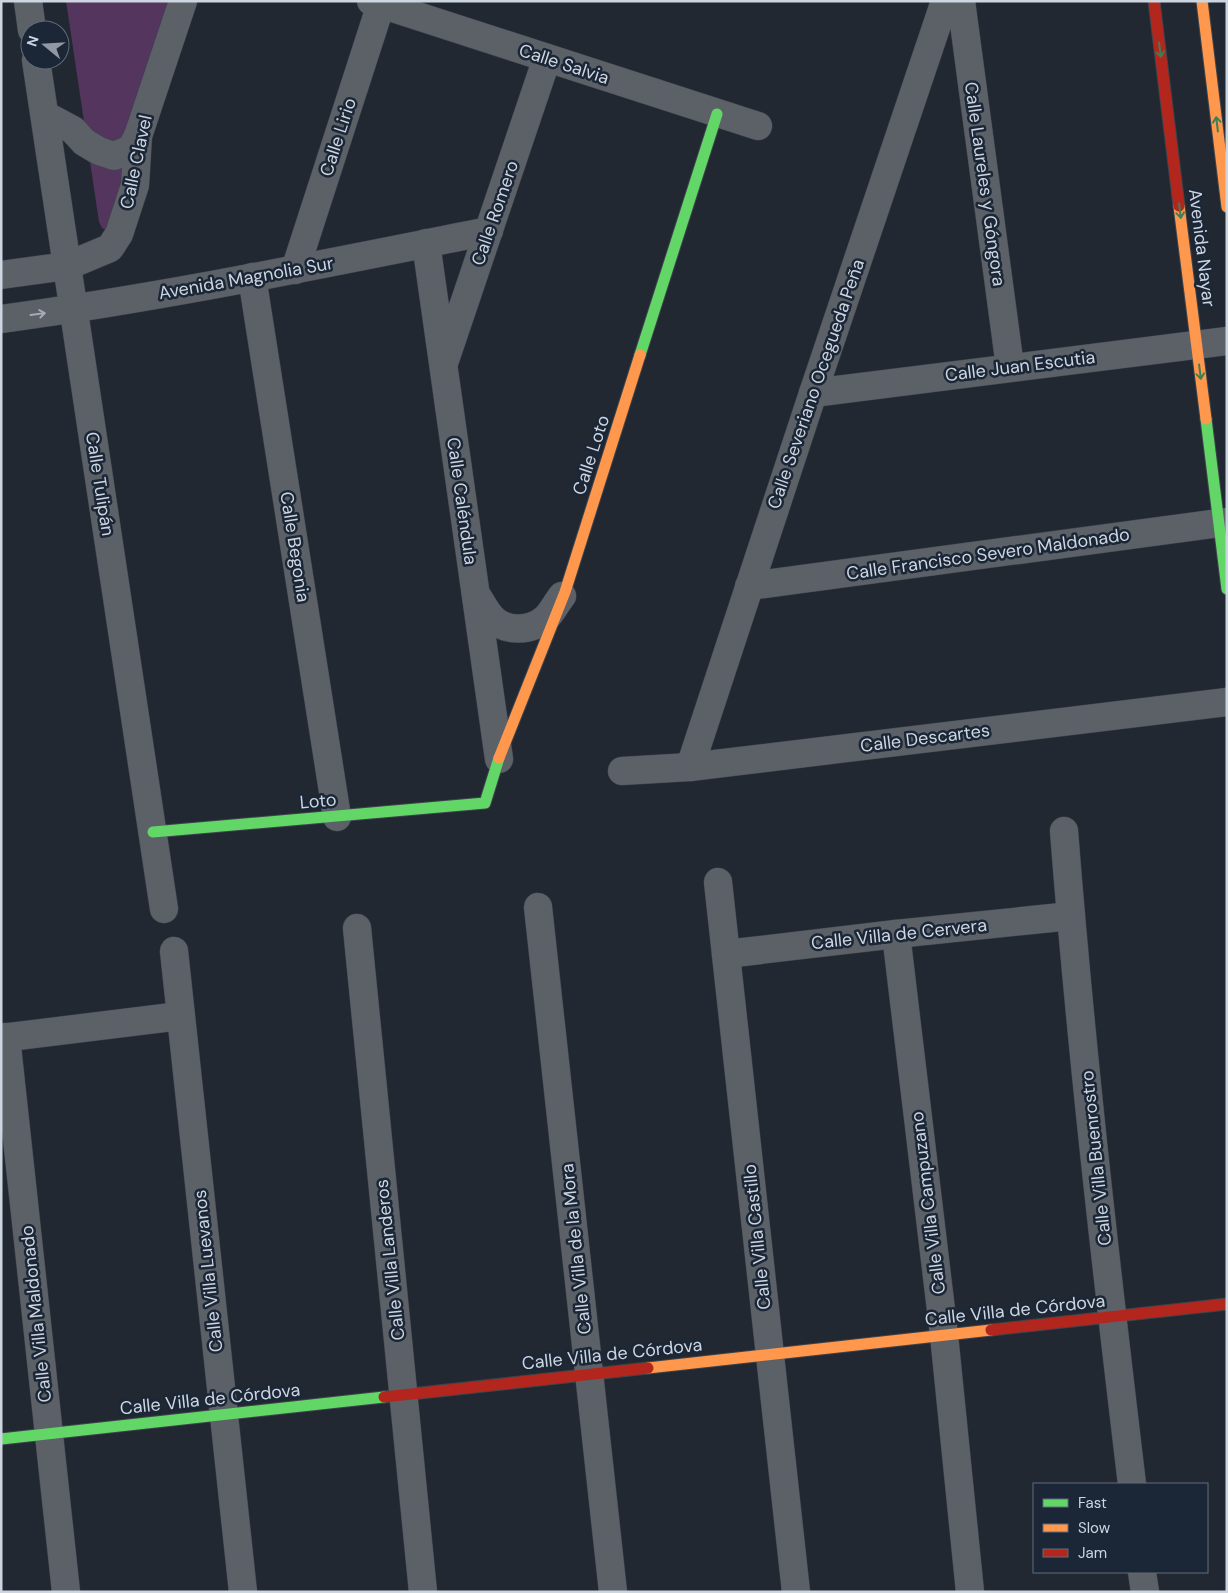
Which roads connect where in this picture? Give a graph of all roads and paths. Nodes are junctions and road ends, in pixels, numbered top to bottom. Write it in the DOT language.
graph roads {
  1 [pos="28,1"];
  2 [pos="183,1"];
  3 [pos="945,1"];
  4 [pos="961,1"];
  5 [pos="1154,1"];
  6 [pos="1202,1"];
  7 [pos="376,3"];
  8 [pos="31,20"];
  9 [pos="547,58"];
  10 [pos="38,70"];
  11 [pos="718,114"];
  12 [pos="45,115"];
  13 [pos="758,126"];
  14 [pos="138,136"];
  15 [pos="1227,207"];
  16 [pos="489,231"];
  17 [pos="426,243"];
  18 [pos="68,266"];
  19 [pos="295,270"];
  20 [pos="1,275"];
  21 [pos="252,277"];
  22 [pos="74,310"];
  23 [pos="1,319"];
  24 [pos="1227,341"];
  25 [pos="1196,345"];
  26 [pos="443,367"];
  27 [pos="1010,367"];
  28 [pos="813,393"];
  29 [pos="1223,522"];
  30 [pos="749,586"];
  31 [pos="1227,588"];
  32 [pos="565,592"];
  33 [pos="476,594"];
  34 [pos="1227,702"];
  35 [pos="499,759"];
  36 [pos="690,767"];
  37 [pos="622,771"];
  38 [pos="485,803"];
  39 [pos="337,817"];
  40 [pos="1064,831"];
  41 [pos="153,832"];
  42 [pos="718,882"];
  43 [pos="538,907"];
  44 [pos="164,909"];
  45 [pos="1071,916"];
  46 [pos="357,928"];
  47 [pos="896,934"];
  48 [pos="174,951"];
  49 [pos="726,954"];
  50 [pos="180,1016"];
  51 [pos="3,1038"];
  52 [pos="1227,1304"];
  53 [pos="1112,1316"];
  54 [pos="944,1335"];
  55 [pos="770,1354"];
  56 [pos="589,1374"];
  57 [pos="404,1394"];
  58 [pos="224,1415"];
  59 [pos="48,1434"];
  60 [pos="1,1439"];
  61 [pos="1132,1483"];
  62 [pos="1142,1573"];
  63 [pos="66,1592"];
  64 [pos="243,1592"];
  65 [pos="423,1592"];
  66 [pos="613,1592"];
  67 [pos="796,1592"];
  68 [pos="970,1592"];
  69 [pos="1145,1592"];
  1 -- 8 [label="street"];
  2 -- 14 [label="street, Calle Clavel"];
  3 -- 28 [label="street, Calle Severiano Ocegueda Peña"];
  4 -- 27 [label="street, Calle Laureles y Góngora"];
  5 -- 25 [label="street, Avenida Nayar, one-way"];
  15 -- 6 [label="street, Avenida Nayar, one-way"];
  7 -- 9 [label="street, Calle Salvia"];
  7 -- 19 [label="street, Calle Lirio"];
  9 -- 11 [label="street, Calle Salvia"];
  9 -- 16 [label="street, Calle Romero"];
  10 -- 12 [label="street, Calle Tulipán"];
  11 -- 13 [label="street, Calle Salvia"];
  11 -- 32 [label="street, Calle Loto"];
  12 -- 14 [label="street"];
  12 -- 18 [label="street, Calle Tulipán"];
  14 -- 18 [label="street, Calle Clavel"];
  16 -- 17 [label="street, Avenida Magnolia Sur"];
  16 -- 26 [label="street, Calle Romero"];
  17 -- 19 [label="street, Avenida Magnolia Sur"];
  17 -- 26 [label="street, Calle Caléndula"];
  18 -- 20 [label="street"];
  18 -- 22 [label="street, Calle Tulipán"];
  19 -- 21 [label="street, Avenida Magnolia Sur"];
  21 -- 22 [label="street, Avenida Magnolia Sur"];
  21 -- 39 [label="street, Calle Begonia"];
  23 -- 22 [label="street, Avenida Magnolia Sur, one-way"];
  22 -- 41 [label="street, Calle Tulipán"];
  24 -- 25 [label="street, Calle Juan Escutia"];
  25 -- 27 [label="street, Calle Juan Escutia"];
  25 -- 29 [label="street, Avenida Nayar, one-way"];
  26 -- 33 [label="street, Calle Caléndula"];
  27 -- 28 [label="street, Calle Juan Escutia"];
  28 -- 30 [label="street, Calle Severiano Ocegueda Peña"];
  29 -- 30 [label="street, Calle Francisco Severo Maldonado"];
  29 -- 31 [label="street, Avenida Nayar"];
  30 -- 36 [label="street, Calle Severiano Ocegueda Peña"];
  32 -- 33 [label="street"];
  32 -- 35 [label="street, Calle Loto"];
  33 -- 35 [label="street, Calle Caléndula"];
  34 -- 36 [label="street, Calle Descartes"];
  35 -- 38 [label="street, Calle Loto"];
  36 -- 37 [label="street, Calle Descartes"];
  38 -- 39 [label="street, Loto"];
  39 -- 41 [label="street, Loto"];
  40 -- 45 [label="street, Calle Villa Buenrostro"];
  41 -- 44 [label="street, Calle Tulipán"];
  42 -- 49 [label="street, Calle Villa Castillo"];
  43 -- 56 [label="street, Calle Villa de la Mora"];
  45 -- 47 [label="street, Calle Villa de Cervera"];
  45 -- 53 [label="street, Calle Villa Buenrostro"];
  46 -- 57 [label="street, Calle Villa Landeros"];
  47 -- 49 [label="street, Calle Villa de Cervera"];
  47 -- 54 [label="street, Calle Villa Campuzano"];
  48 -- 50 [label="street, Calle Villa Luevanos"];
  49 -- 55 [label="street, Calle Villa Castillo"];
  50 -- 51 [label="street"];
  50 -- 58 [label="street, Calle Villa Luevanos"];
  51 -- 59 [label="street, Calle Villa Maldonado"];
  52 -- 53 [label="street, Calle Villa de Córdova"];
  53 -- 54 [label="street, Calle Villa de Córdova"];
  53 -- 61 [label="street, Calle Villa Buenrostro"];
  54 -- 55 [label="street, Calle Villa de Córdova"];
  54 -- 68 [label="street, Calle Villa Campuzano"];
  55 -- 56 [label="street, Calle Villa de Córdova"];
  55 -- 67 [label="street, Calle Villa Castillo"];
  56 -- 57 [label="street, Calle Villa de Córdova"];
  56 -- 66 [label="street, Calle Villa de la Mora"];
  57 -- 58 [label="street, Calle Villa de Córdova"];
  57 -- 65 [label="street, Calle Villa Landeros"];
  58 -- 59 [label="street, Calle Villa de Córdova"];
  58 -- 64 [label="street, Calle Villa Luevanos"];
  59 -- 60 [label="street, Calle Villa de Córdova"];
  59 -- 63 [label="street, Calle Villa Maldonado"];
  62 -- 69 [label="street"];
}
